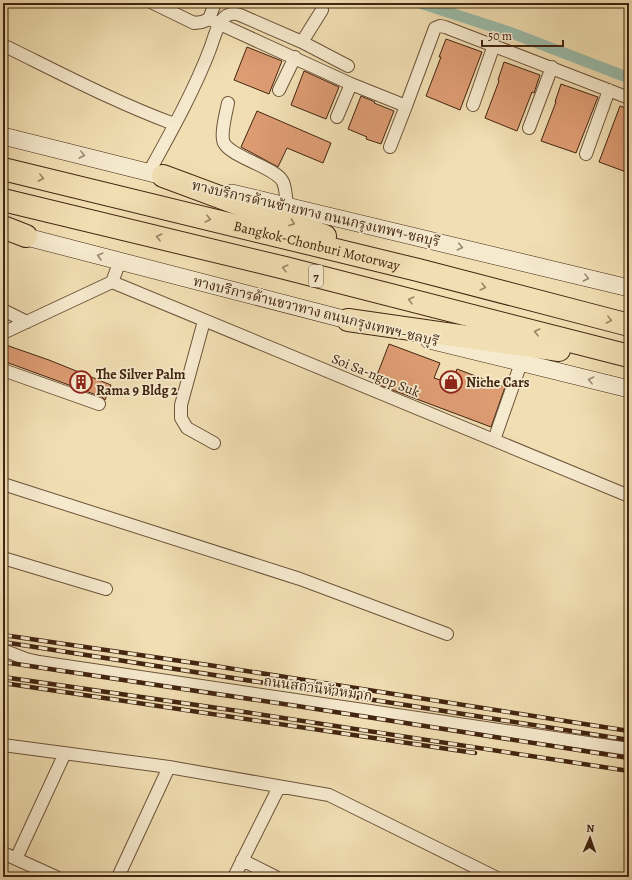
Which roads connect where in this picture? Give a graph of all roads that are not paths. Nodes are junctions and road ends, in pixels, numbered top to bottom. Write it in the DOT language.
graph roads {
  1 [pos="153,3"];
  2 [pos="215,3"];
  3 [pos="322,10"];
  4 [pos="214,21"];
  5 [pos="302,42"];
  6 [pos="494,45"];
  7 [pos="8,47"];
  8 [pos="295,57"];
  9 [pos="348,66"];
  10 [pos="552,67"];
  11 [pos="351,84"];
  12 [pos="279,90"];
  13 [pos="609,90"];
  14 [pos="629,98"];
  15 [pos="228,103"];
  16 [pos="472,105"];
  17 [pos="406,106"];
  18 [pos="337,117"];
  19 [pos="174,124"];
  20 [pos="529,128"];
  21 [pos="3,136"];
  22 [pos="390,147"];
  23 [pos="586,154"];
  24 [pos="3,169"];
  25 [pos="156,174"];
  26 [pos="3,200"];
  27 [pos="287,206"];
  28 [pos="3,227"];
  29 [pos="3,231"];
  30 [pos="26,236"];
  31 [pos="120,261"];
  32 [pos="418,270"];
  33 [pos="112,282"];
  34 [pos="629,288"];
  35 [pos="3,310"];
  36 [pos="348,320"];
  37 [pos="204,321"];
  38 [pos="27,322"];
  39 [pos="629,325"];
  40 [pos="3,333"];
  41 [pos="629,356"];
  42 [pos="629,360"];
  43 [pos="521,363"];
  44 [pos="3,370"];
  45 [pos="629,389"];
  46 [pos="98,404"];
  47 [pos="494,440"];
  48 [pos="214,443"];
  49 [pos="3,484"];
  50 [pos="629,496"];
  51 [pos="3,558"];
  52 [pos="106,590"];
  53 [pos="447,634"];
  54 [pos="3,650"];
  55 [pos="3,745"];
  56 [pos="629,749"];
  57 [pos="65,753"];
  58 [pos="169,767"];
  59 [pos="279,787"];
  60 [pos="3,853"];
  61 [pos="16,859"];
  62 [pos="242,860"];
  63 [pos="56,877"];
  64 [pos="118,877"];
  65 [pos="234,877"];
  66 [pos="276,877"];
  67 [pos="494,877"];
  1 -- 4 [label="street"];
  2 -- 4 [label="street"];
  3 -- 5 [label="street"];
  4 -- 5 [label="street"];
  4 -- 8 [label="street"];
  4 -- 19 [label="street"];
  5 -- 9 [label="street"];
  6 -- 10 [label="street"];
  6 -- 16 [label="street"];
  6 -- 17 [label="street"];
  7 -- 19 [label="street"];
  8 -- 11 [label="street"];
  8 -- 12 [label="street"];
  10 -- 13 [label="street"];
  10 -- 20 [label="street"];
  11 -- 17 [label="street"];
  11 -- 18 [label="street"];
  13 -- 14 [label="street"];
  13 -- 23 [label="street"];
  15 -- 27 [label="street"];
  17 -- 22 [label="street"];
  19 -- 25 [label="street"];
  21 -- 25 [label="main road, ทางบริการด้านซ้ายทาง ถนนกรุงเทพฯ-ชลบุรี, one-way"];
  24 -- 32 [label="highway, Bangkok-Chonburi Motorway / 7, one-way"];
  25 -- 27 [label="main road, ทางบริการด้านซ้ายทาง ถนนกรุงเทพฯ-ชลบุรี"];
  25 -- 32 [label="highway, one-way"];
  41 -- 26 [label="highway, Bangkok-Chonburi Motorway / 7, one-way"];
  27 -- 34 [label="main road, ทางบริการด้านซ้ายทาง ถนนกรุงเทพฯ-ชลบุรี, one-way"];
  28 -- 30 [label="highway"];
  29 -- 30 [label="main road, ทางบริการด้านขวาทาง ถนนกรุงเทพฯ-ชลบุรี"];
  31 -- 30 [label="main road, ทางบริการด้านขวาทาง ถนนกรุงเทพฯ-ชลบุรี, one-way"];
  31 -- 33 [label="street"];
  31 -- 36 [label="main road, ทางบริการด้านขวาทาง ถนนกรุงเทพฯ-ชลบุรี"];
  32 -- 39 [label="highway, Bangkok-Chonburi Motorway / 7, one-way"];
  33 -- 37 [label="street, Soi Sa-ngop Suk"];
  33 -- 38 [label="street"];
  35 -- 38 [label="street"];
  36 -- 42 [label="highway"];
  36 -- 43 [label="main road, ทางบริการด้านขวาทาง ถนนกรุงเทพฯ-ชลบุรี"];
  37 -- 47 [label="street, Soi Sa-ngop Suk"];
  37 -- 48 [label="street"];
  38 -- 40 [label="street"];
  45 -- 43 [label="main road, ทางบริการด้านขวาทาง ถนนกรุงเทพฯ-ชลบุรี, one-way"];
  43 -- 47 [label="street"];
  44 -- 46 [label="street"];
  47 -- 50 [label="street, Soi Sa-ngop Suk"];
  49 -- 53 [label="street"];
  51 -- 52 [label="street"];
  54 -- 56 [label="street, ถนนสถานีหัวหมาก"];
  55 -- 57 [label="street"];
  57 -- 58 [label="street"];
  57 -- 61 [label="street"];
  58 -- 59 [label="street"];
  58 -- 64 [label="street"];
  59 -- 62 [label="street"];
  59 -- 67 [label="street"];
  60 -- 61 [label="street"];
  61 -- 63 [label="street"];
  62 -- 65 [label="street"];
  62 -- 66 [label="street"];
}
